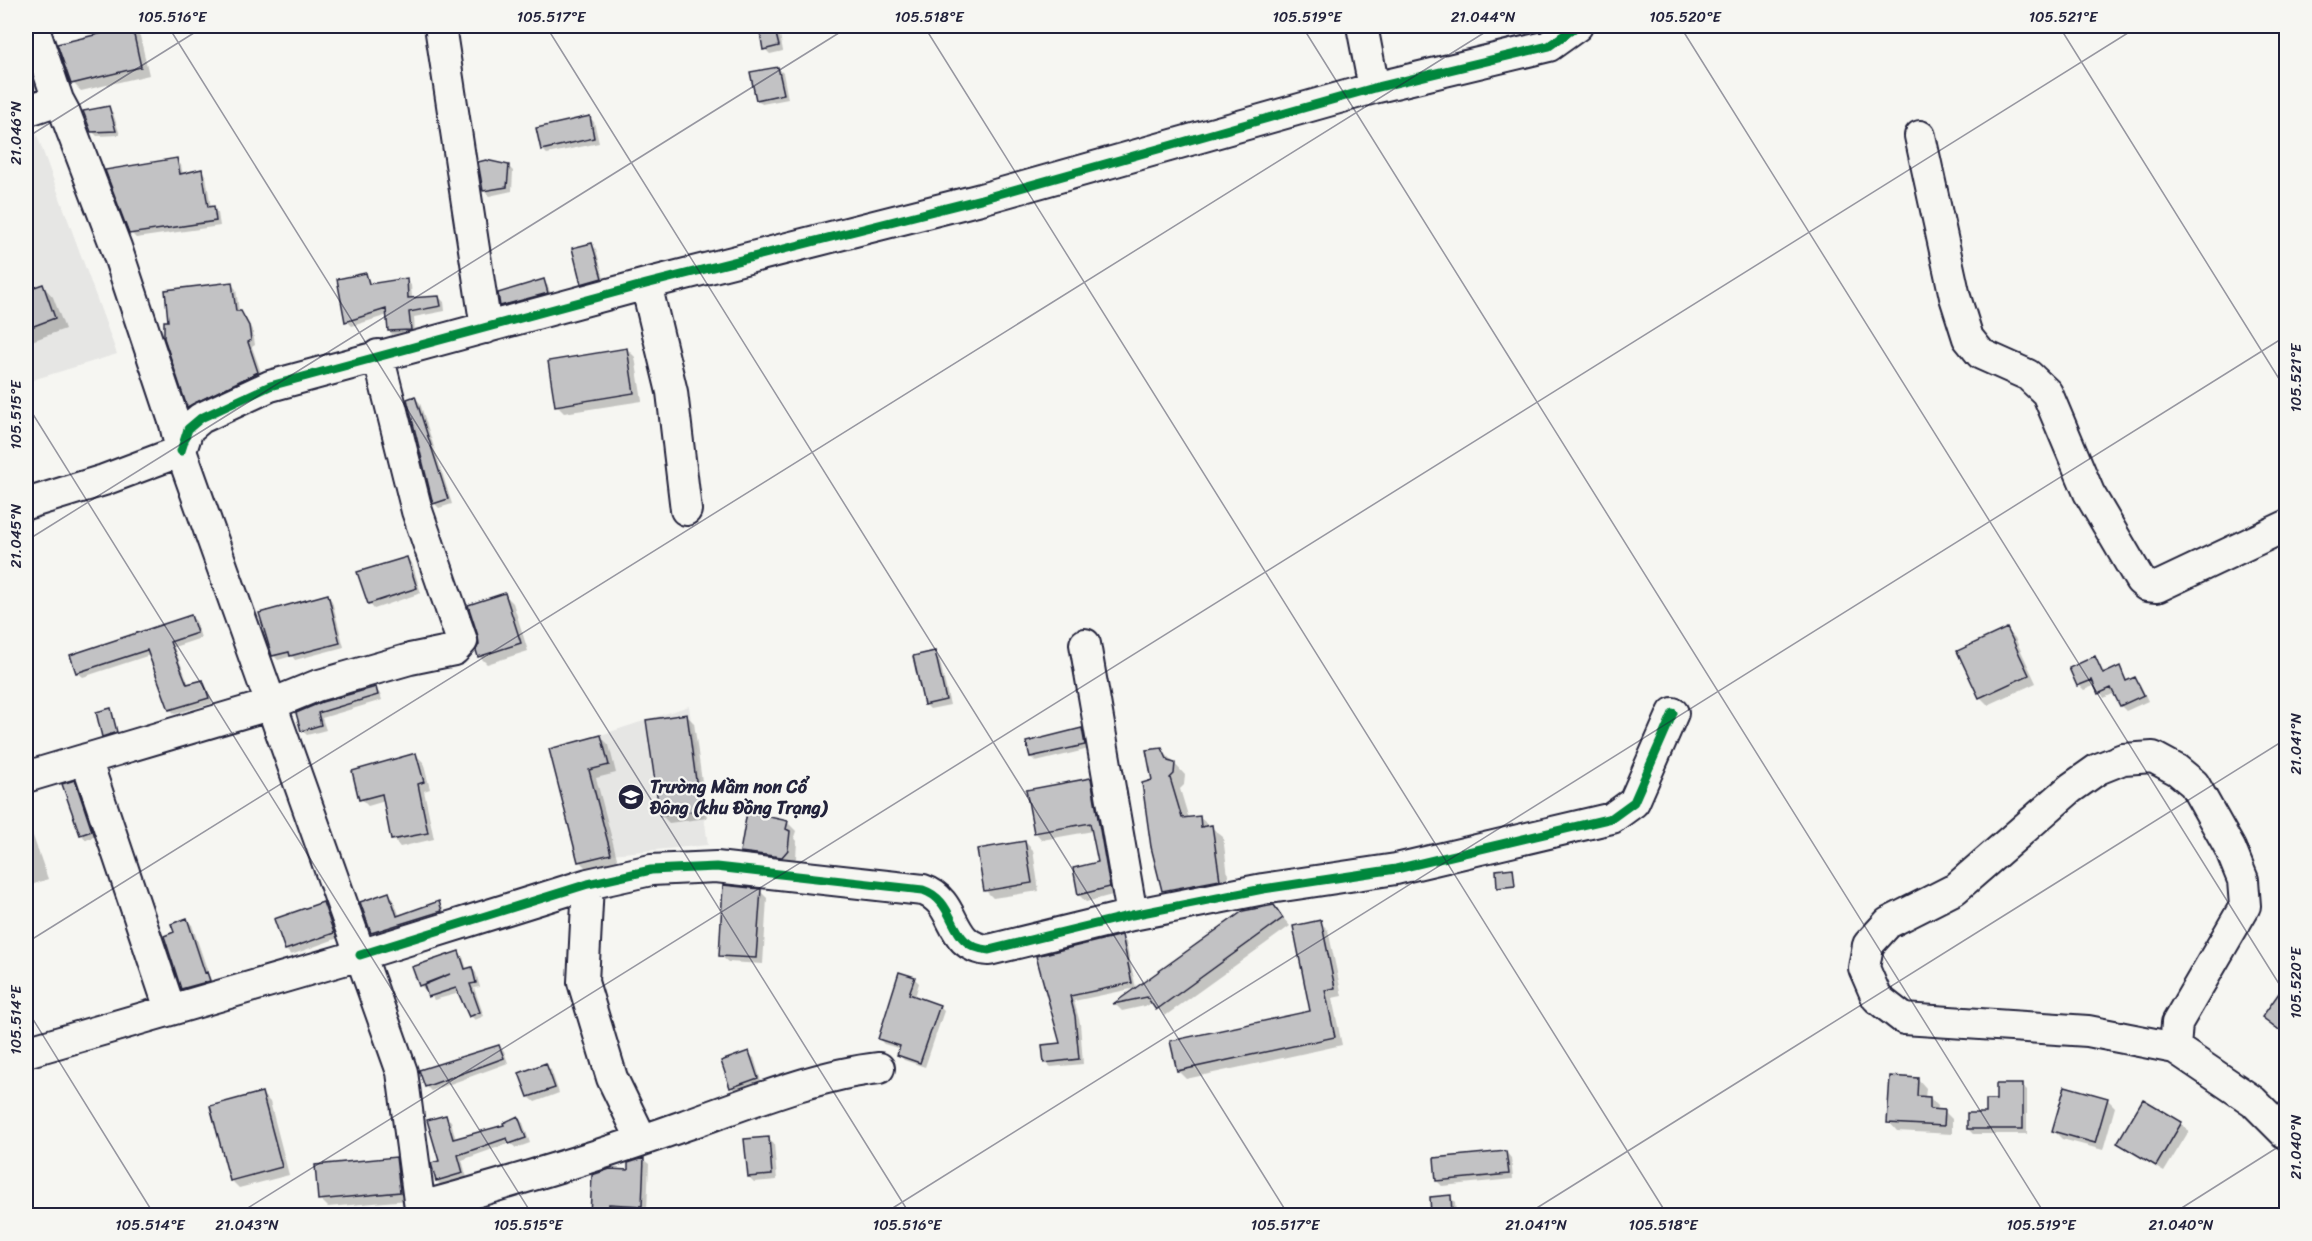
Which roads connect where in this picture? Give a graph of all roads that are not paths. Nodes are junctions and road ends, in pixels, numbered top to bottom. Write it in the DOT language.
graph roads {
  1 [pos="33,26"];
  2 [pos="440,26"];
  3 [pos="1362,26"];
  4 [pos="1577,26"];
  5 [pos="1374,88"];
  6 [pos="58,100"];
  7 [pos="26,111"];
  8 [pos="1920,136"];
  9 [pos="646,284"];
  10 [pos="486,328"];
  11 [pos="378,356"];
  12 [pos="181,451"];
  13 [pos="26,504"];
  14 [pos="686,510"];
  15 [pos="2286,526"];
  16 [pos="1085,644"];
  17 [pos="272,704"];
  18 [pos="1673,713"];
  19 [pos="86,759"];
  20 [pos="26,777"];
  21 [pos="588,884"];
  22 [pos="1132,915"];
  23 [pos="360,955"];
  24 [pos="170,1009"];
  25 [pos="2175,1048"];
  26 [pos="26,1052"];
  27 [pos="879,1068"];
  28 [pos="2286,1134"];
  29 [pos="642,1140"];
  30 [pos="421,1211"];
  1 -- 6 [label="street"];
  2 -- 10 [label="street"];
  3 -- 5 [label="street"];
  4 -- 5 [label="street"];
  5 -- 9 [label="street"];
  6 -- 7 [label="street"];
  6 -- 12 [label="street"];
  8 -- 15 [label="street"];
  9 -- 10 [label="street"];
  9 -- 14 [label="street"];
  10 -- 11 [label="street"];
  11 -- 12 [label="street"];
  11 -- 17 [label="street"];
  12 -- 13 [label="street"];
  12 -- 17 [label="street"];
  16 -- 22 [label="street"];
  17 -- 19 [label="street"];
  17 -- 23 [label="street"];
  18 -- 22 [label="street"];
  19 -- 20 [label="street"];
  19 -- 24 [label="street"];
  21 -- 22 [label="street"];
  21 -- 23 [label="street"];
  21 -- 29 [label="street"];
  23 -- 24 [label="street"];
  23 -- 30 [label="street"];
  24 -- 26 [label="street"];
  25 -- 25 [label="street"];
  25 -- 28 [label="street"];
  27 -- 29 [label="street"];
  29 -- 30 [label="street"];
}
